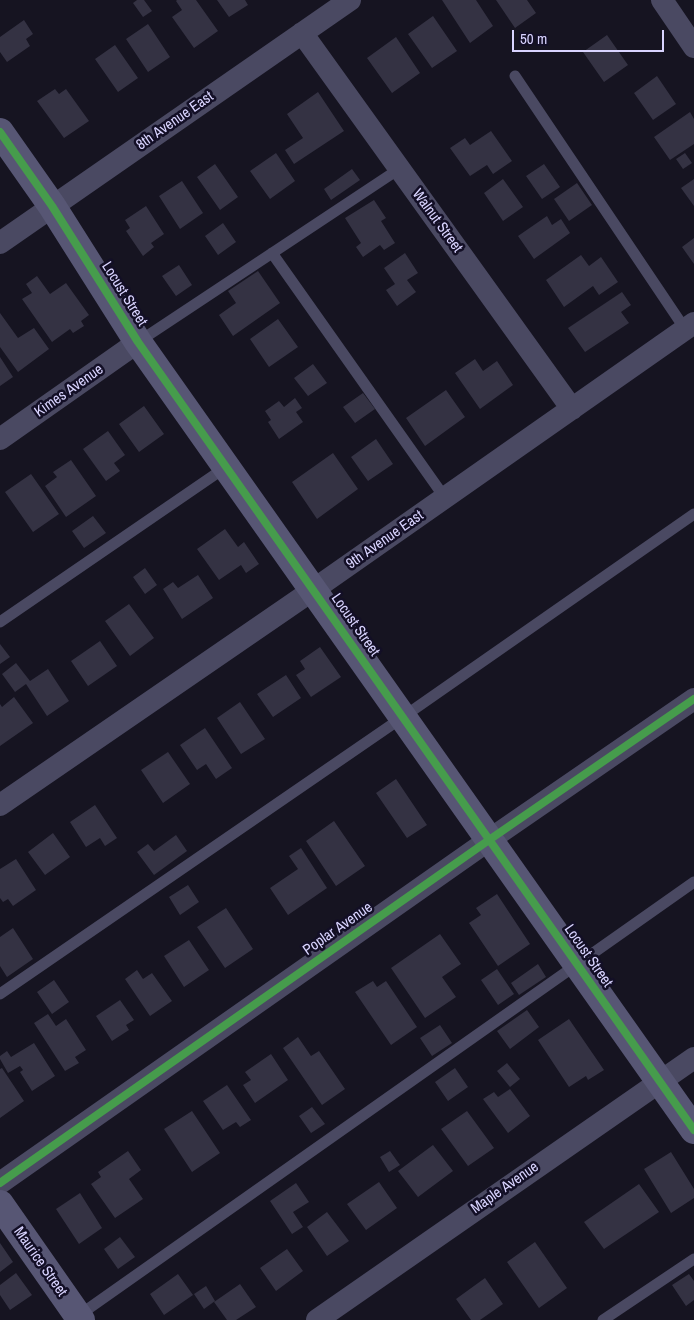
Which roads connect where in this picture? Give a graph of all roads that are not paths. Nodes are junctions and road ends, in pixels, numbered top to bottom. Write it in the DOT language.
graph roads {
  1 [pos="350,0"];
  2 [pos="662,0"];
  3 [pos="302,33"];
  4 [pos="694,47"];
  5 [pos="515,76"];
  6 [pos="0,132"];
  7 [pos="399,169"];
  8 [pos="52,206"];
  9 [pos="0,243"];
  10 [pos="272,253"];
  11 [pos="690,326"];
  12 [pos="138,342"];
  13 [pos="572,410"];
  14 [pos="0,439"];
  15 [pos="226,467"];
  16 [pos="445,498"];
  17 [pos="694,514"];
  18 [pos="313,590"];
  19 [pos="0,622"];
  20 [pos="694,699"];
  21 [pos="403,717"];
  22 [pos="0,805"];
  23 [pos="489,840"];
  24 [pos="694,882"];
  25 [pos="577,964"];
  26 [pos="0,994"];
  27 [pos="694,1058"];
  28 [pos="659,1081"];
  29 [pos="694,1130"];
  30 [pos="0,1183"];
  31 [pos="0,1204"];
  32 [pos="694,1259"];
  33 [pos="79,1318"];
  34 [pos="317,1320"];
  35 [pos="603,1320"];
  1 -- 3 [label="street, 8th Avenue East"];
  2 -- 4 [label="street"];
  3 -- 7 [label="street, Walnut Street"];
  3 -- 8 [label="street, 8th Avenue East"];
  5 -- 11 [label="lane"];
  6 -- 8 [label="street, Locust Street"];
  7 -- 10 [label="lane"];
  7 -- 13 [label="street, Walnut Street"];
  8 -- 9 [label="street, 8th Avenue East"];
  8 -- 12 [label="street, Locust Street"];
  10 -- 12 [label="lane"];
  10 -- 16 [label="lane"];
  11 -- 13 [label="street, 9th Avenue East"];
  12 -- 14 [label="street, Kimes Avenue"];
  12 -- 15 [label="street, Locust Street"];
  13 -- 16 [label="street, 9th Avenue East"];
  15 -- 18 [label="street, Locust Street"];
  15 -- 19 [label="lane"];
  16 -- 18 [label="street, 9th Avenue East"];
  17 -- 21 [label="lane"];
  18 -- 21 [label="street, Locust Street"];
  18 -- 22 [label="street, 9th Avenue East"];
  20 -- 23 [label="street, Poplar Avenue"];
  21 -- 23 [label="street, Locust Street"];
  21 -- 26 [label="lane"];
  23 -- 25 [label="street, Locust Street"];
  23 -- 30 [label="street, Poplar Avenue"];
  24 -- 25 [label="lane"];
  25 -- 28 [label="street, Locust Street"];
  25 -- 33 [label="lane"];
  27 -- 28 [label="street, Maple Avenue"];
  28 -- 29 [label="street, Locust Street"];
  28 -- 34 [label="street, Maple Avenue"];
  31 -- 33 [label="street, Maurice Street"];
  32 -- 35 [label="lane"];
}
